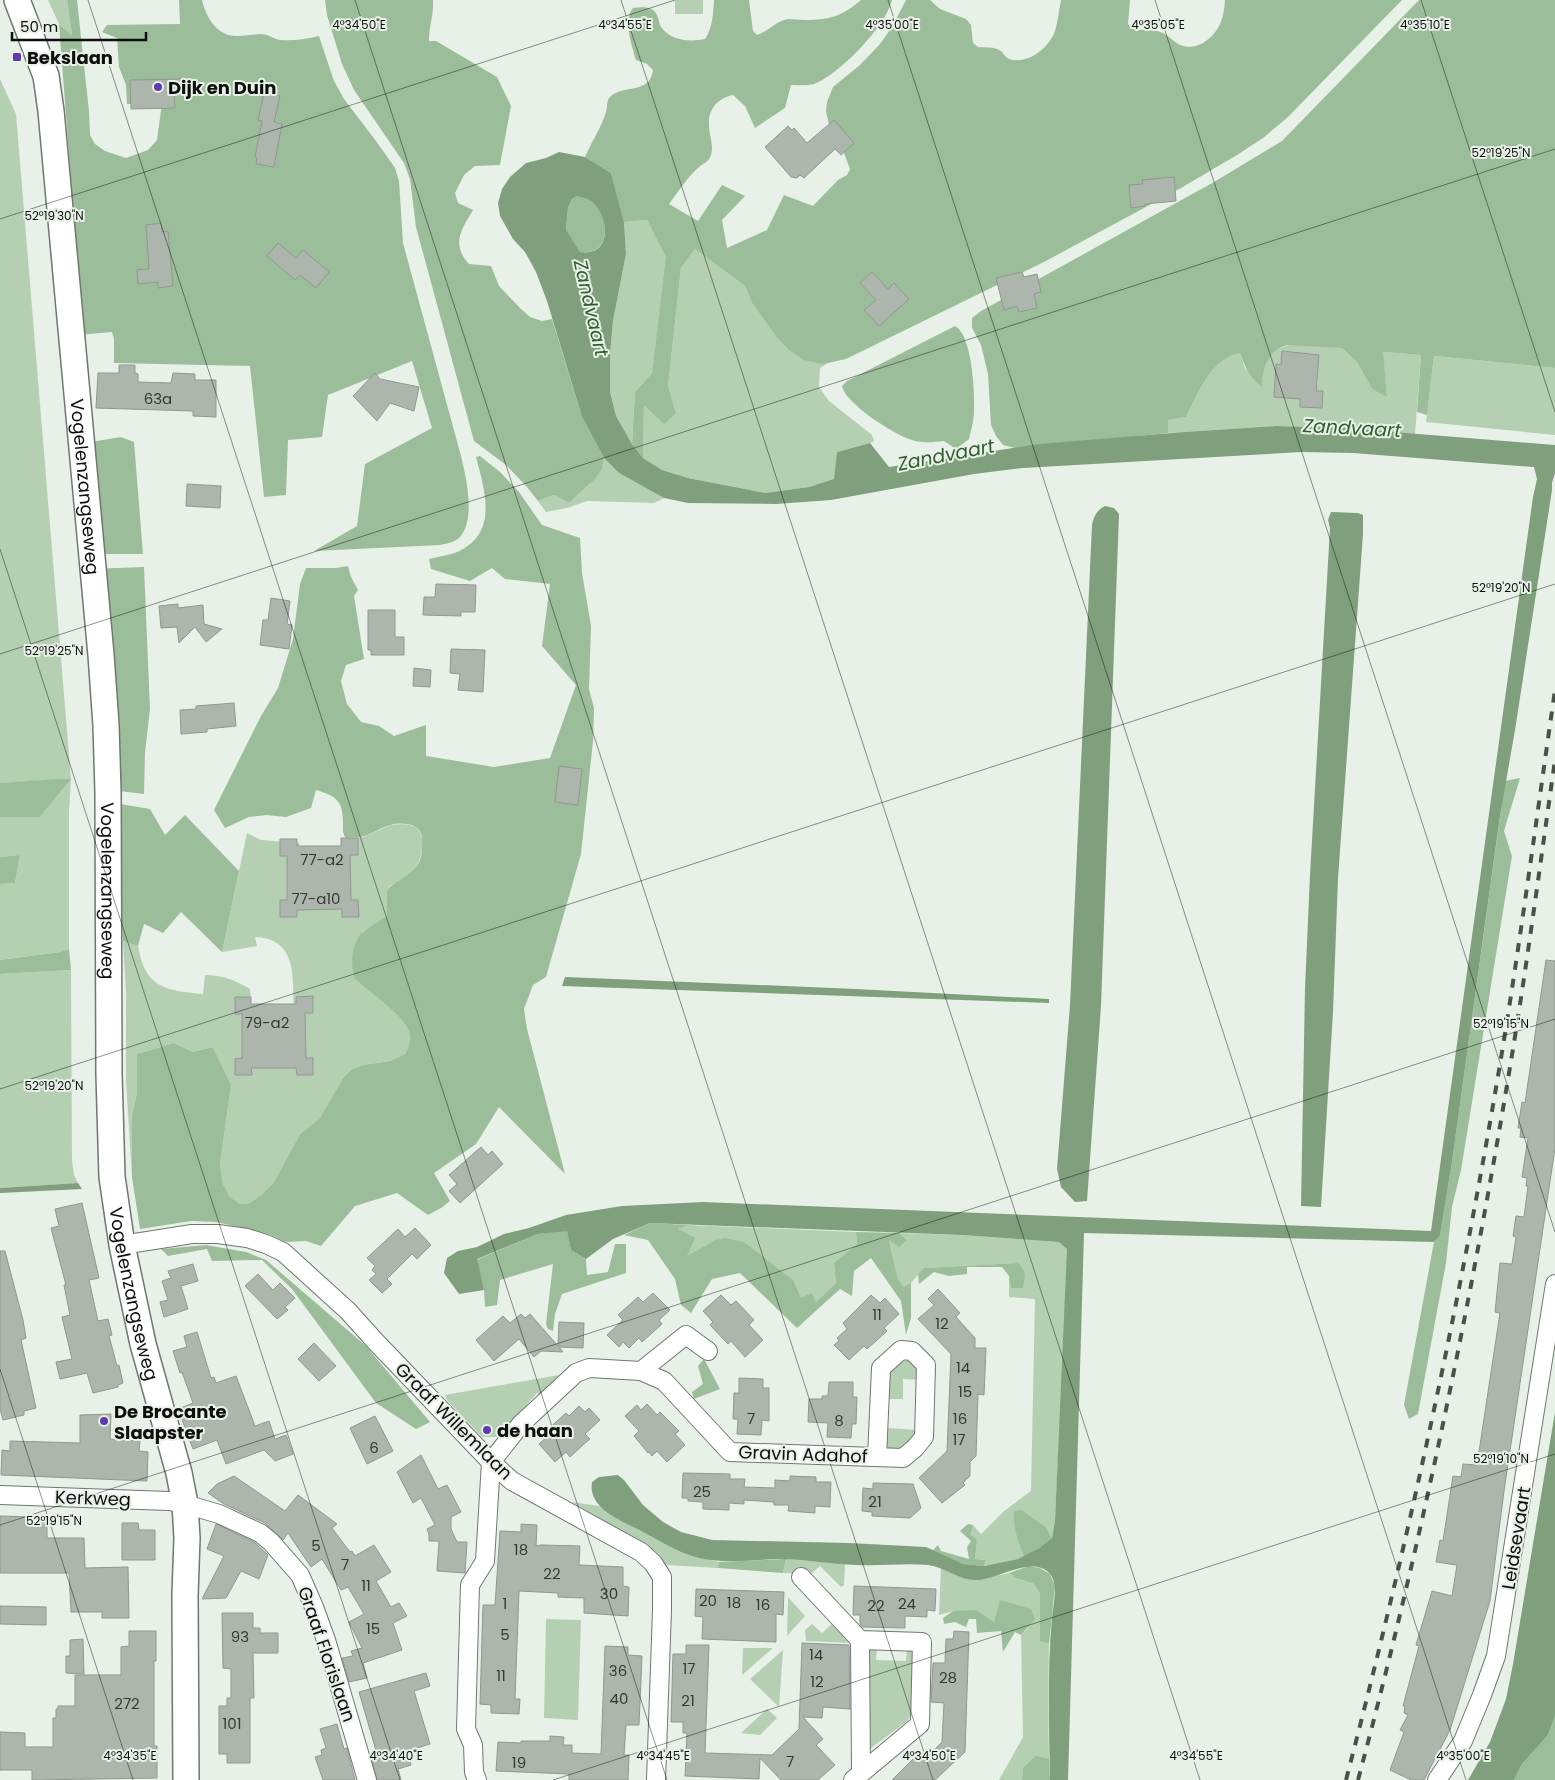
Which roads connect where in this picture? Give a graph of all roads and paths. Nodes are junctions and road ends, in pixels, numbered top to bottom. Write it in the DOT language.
graph roads {
  1 [pos="17,0"];
  2 [pos="122,1245"];
  3 [pos="1555,1284"];
  4 [pos="708,1351"];
  5 [pos="642,1371"];
  6 [pos="877,1457"];
  7 [pos="491,1462"];
  8 [pos="0,1495"];
  9 [pos="185,1504"];
  10 [pos="801,1577"];
  11 [pos="860,1640"];
  12 [pos="857,1777"];
  13 [pos="186,1780"];
  14 [pos="367,1780"];
  15 [pos="477,1780"];
  16 [pos="656,1780"];
  17 [pos="1437,1780"];
  1 -- 2 [label="main road, Vogelenzangseweg"];
  2 -- 7 [label="street, Graaf Willemlaan"];
  2 -- 9 [label="main road, Vogelenzangseweg"];
  3 -- 17 [label="street, Leidsevaart"];
  4 -- 5 [label="street"];
  5 -- 6 [label="street, Gravin Adahof"];
  5 -- 7 [label="street, Gravin Adahof"];
  6 -- 6 [label="street, Gravin Adahof"];
  7 -- 15 [label="street"];
  7 -- 16 [label="street, Graaf Willemlaan"];
  8 -- 9 [label="street, Kerkweg"];
  9 -- 13 [label="main road, Vogelenzangseweg"];
  9 -- 14 [label="street, Graaf Florislaan"];
  10 -- 11 [label="street"];
  11 -- 12 [label="street"];
  11 -- 12 [label="street"];
}
